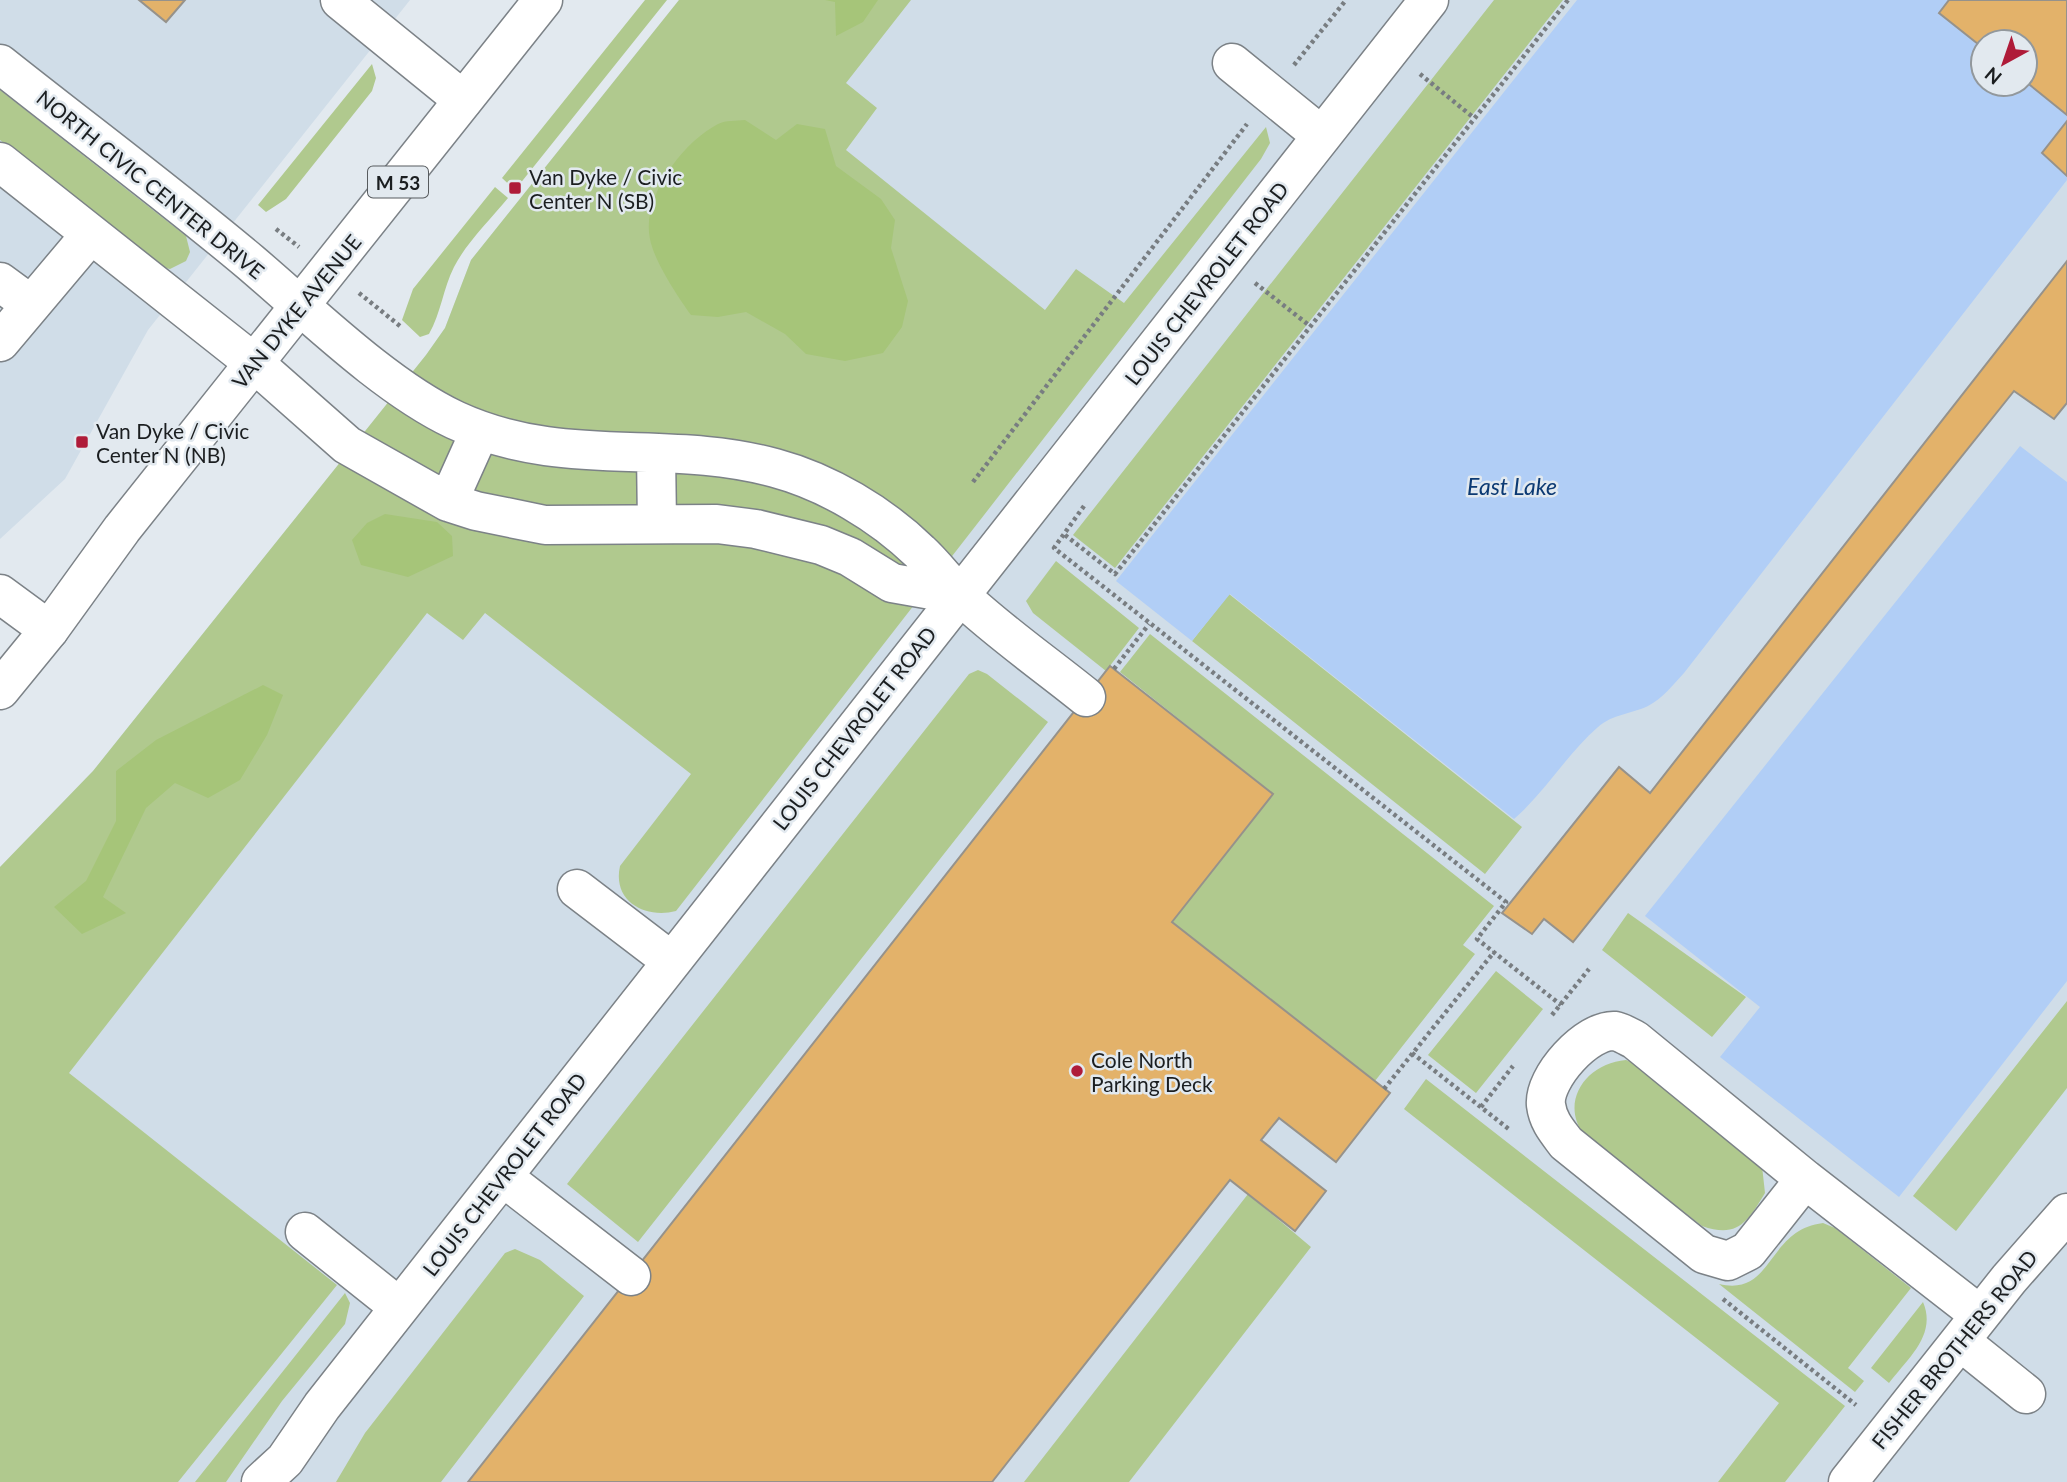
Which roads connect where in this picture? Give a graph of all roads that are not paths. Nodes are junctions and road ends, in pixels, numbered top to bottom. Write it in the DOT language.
graph roads {
  1 [pos="340,0"];
  2 [pos="1429,0"];
  3 [pos="531,4"];
  4 [pos="1232,63"];
  5 [pos="0,64"];
  6 [pos="463,100"];
  7 [pos="1322,136"];
  8 [pos="0,162"];
  9 [pos="91,234"];
  10 [pos="15,293"];
  11 [pos="301,304"];
  12 [pos="0,342"];
  13 [pos="254,363"];
  14 [pos="480,431"];
  15 [pos="656,453"];
  16 [pos="449,502"];
  17 [pos="657,523"];
  18 [pos="0,594"];
  19 [pos="960,595"];
  20 [pos="49,630"];
  21 [pos="7,668"];
  22 [pos="1086,697"];
  23 [pos="577,889"];
  24 [pos="670,960"];
  25 [pos="503,1177"];
  26 [pos="1805,1179"];
  27 [pos="2065,1210"];
  28 [pos="304,1232"];
  29 [pos="631,1276"];
  30 [pos="399,1307"];
  31 [pos="1970,1328"];
  32 [pos="2026,1394"];
  33 [pos="276,1475"];
  34 [pos="1848,1482"];
  1 -- 6 [label="main road"];
  2 -- 7 [label="main road, LOUIS CHEVROLET ROAD"];
  3 -- 6 [label="main road, VAN DYKE AVENUE / M 53"];
  4 -- 7 [label="main road"];
  5 -- 11 [label="main road, NORTH CIVIC CENTER DRIVE"];
  6 -- 11 [label="main road, VAN DYKE AVENUE / M 53"];
  7 -- 19 [label="main road, LOUIS CHEVROLET ROAD"];
  8 -- 9 [label="main road"];
  9 -- 10 [label="main road"];
  9 -- 13 [label="main road"];
  10 -- 12 [label="main road"];
  11 -- 13 [label="main road, VAN DYKE AVENUE / M 53"];
  11 -- 14 [label="main road, NORTH CIVIC CENTER DRIVE"];
  13 -- 16 [label="main road"];
  13 -- 20 [label="main road, VAN DYKE AVENUE / M 53"];
  14 -- 15 [label="main road, NORTH CIVIC CENTER DRIVE"];
  14 -- 16 [label="main road"];
  15 -- 17 [label="main road"];
  15 -- 19 [label="main road, NORTH CIVIC CENTER DRIVE"];
  16 -- 17 [label="main road"];
  17 -- 19 [label="main road"];
  18 -- 20 [label="main road"];
  19 -- 22 [label="main road, NORTH CIVIC CENTER DRIVE"];
  19 -- 24 [label="main road, LOUIS CHEVROLET ROAD"];
  20 -- 21 [label="main road, VAN DYKE AVENUE / M 53"];
  23 -- 24 [label="main road"];
  24 -- 25 [label="main road, LOUIS CHEVROLET ROAD"];
  25 -- 29 [label="main road"];
  25 -- 30 [label="main road, LOUIS CHEVROLET ROAD"];
  26 -- 26 [label="main road"];
  26 -- 31 [label="main road"];
  27 -- 31 [label="main road, FISHER BROTHERS ROAD"];
  28 -- 30 [label="main road"];
  30 -- 33 [label="main road, LOUIS CHEVROLET ROAD"];
  31 -- 32 [label="main road"];
  31 -- 34 [label="main road, FISHER BROTHERS ROAD"];
}
